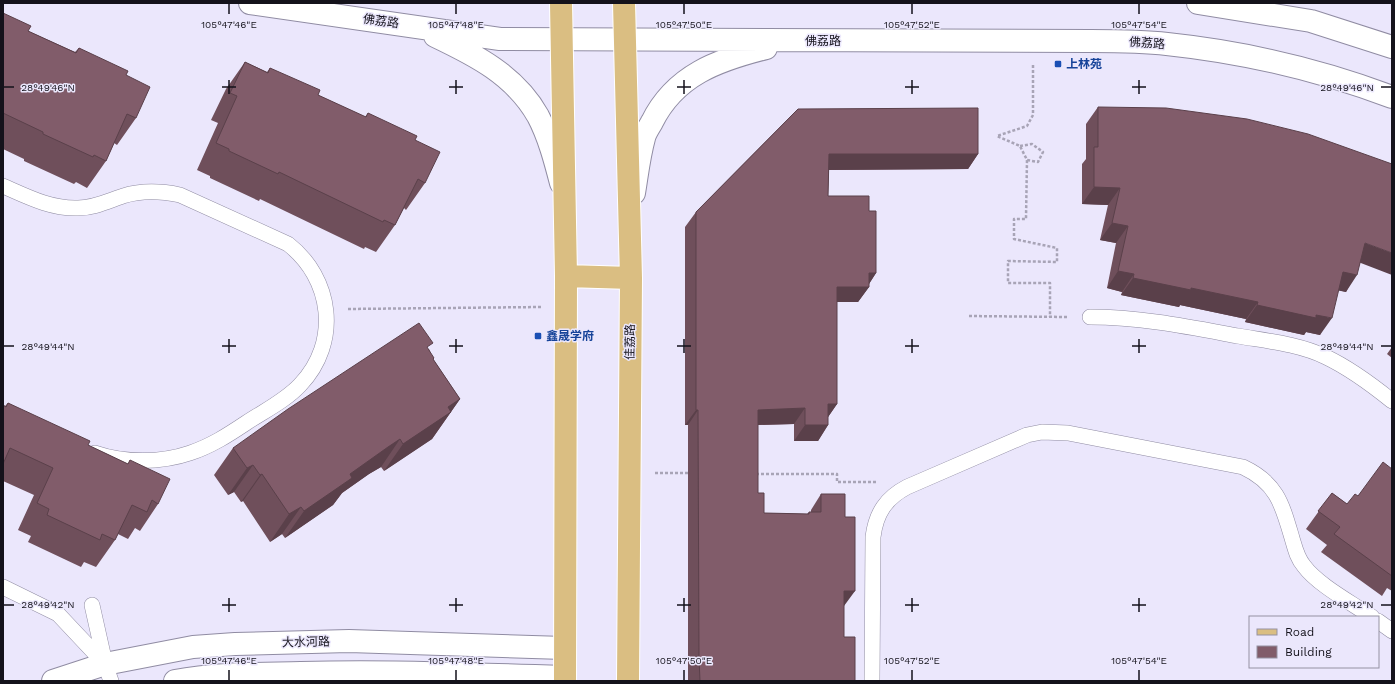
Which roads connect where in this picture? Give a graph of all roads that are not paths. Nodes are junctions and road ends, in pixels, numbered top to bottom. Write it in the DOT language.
graph roads {
  1 [pos="250,3"];
  2 [pos="561,3"];
  3 [pos="624,3"];
  4 [pos="1198,3"];
  5 [pos="392,22"];
  6 [pos="560,41"];
  7 [pos="624,41"];
  8 [pos="796,41"];
  9 [pos="1392,47"];
  10 [pos="1392,97"];
  11 [pos="3,186"];
  12 [pos="565,196"];
  13 [pos="630,213"];
  14 [pos="566,276"];
  15 [pos="631,278"];
  16 [pos="1090,317"];
  17 [pos="1392,401"];
  18 [pos="82,447"];
  19 [pos="3,587"];
  20 [pos="92,605"];
  21 [pos="1371,616"];
  22 [pos="1379,622"];
  23 [pos="1392,631"];
  24 [pos="564,648"];
  25 [pos="108,672"];
  26 [pos="565,679"];
  27 [pos="53,681"];
  28 [pos="175,681"];
  29 [pos="628,681"];
  30 [pos="872,681"];
  1 -- 5 [label="main road, 佛荔路"];
  2 -- 6 [label="main road"];
  3 -- 7 [label="main road, 佳荔路"];
  4 -- 9 [label="main road"];
  5 -- 6 [label="main road, 佛荔路"];
  5 -- 12 [label="main road"];
  6 -- 7 [label="main road, 佛荔路"];
  6 -- 12 [label="main road"];
  7 -- 8 [label="main road, 佛荔路"];
  7 -- 13 [label="main road, 佳荔路"];
  8 -- 10 [label="main road, 佛荔路"];
  8 -- 13 [label="main road"];
  11 -- 18 [label="lane"];
  12 -- 14 [label="main road"];
  13 -- 15 [label="main road, 佳荔路"];
  14 -- 15 [label="main road"];
  14 -- 24 [label="main road"];
  15 -- 29 [label="main road, 佳荔路"];
  16 -- 17 [label="lane"];
  19 -- 25 [label="lane"];
  20 -- 25 [label="lane"];
  21 -- 30 [label="lane"];
  22 -- 23 [label="lane"];
  24 -- 25 [label="main road, 大水河路"];
  24 -- 26 [label="main road"];
  25 -- 27 [label="main road, 大水河路"];
  26 -- 28 [label="main road"];
}
